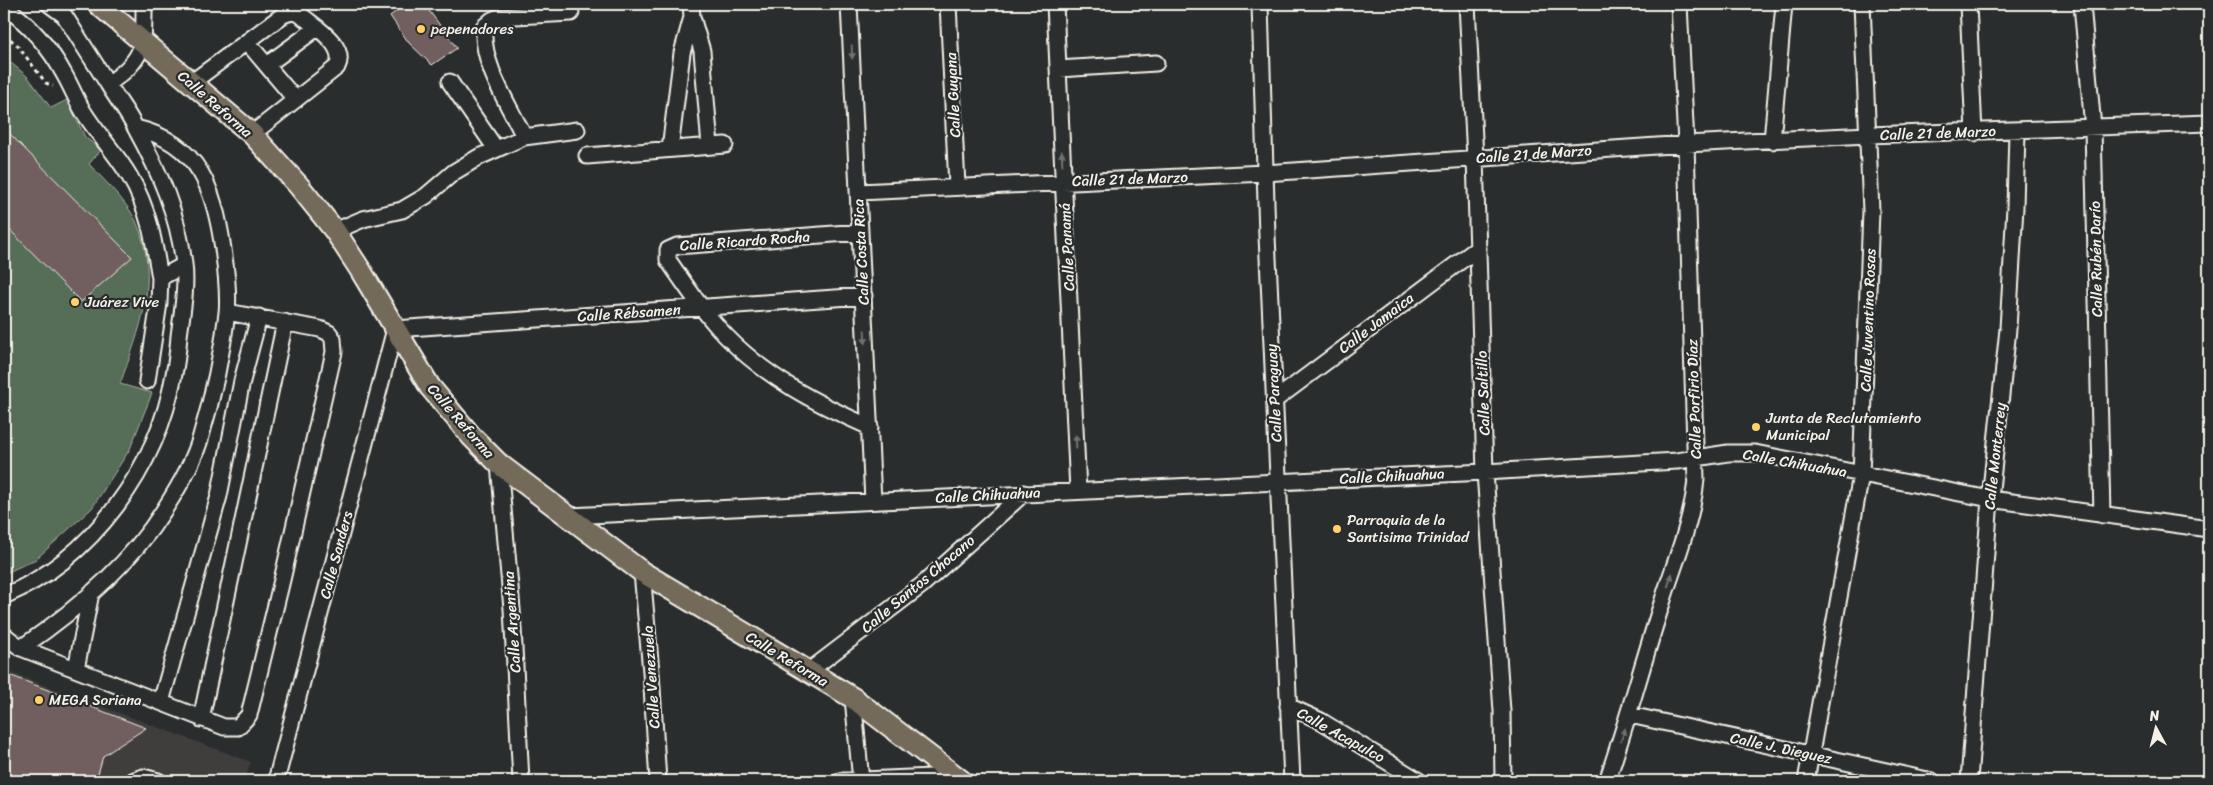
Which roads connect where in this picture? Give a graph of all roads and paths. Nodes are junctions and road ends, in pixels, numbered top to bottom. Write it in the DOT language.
graph roads {
  1 [pos="49,4"];
  2 [pos="98,4"];
  3 [pos="144,4"];
  4 [pos="849,4"];
  5 [pos="948,4"];
  6 [pos="1055,4"];
  7 [pos="1260,4"];
  8 [pos="1467,4"];
  9 [pos="1679,4"];
  10 [pos="1784,4"];
  11 [pos="1862,4"];
  12 [pos="1968,4"];
  13 [pos="2082,4"];
  14 [pos="4,6"];
  15 [pos="692,10"];
  16 [pos="571,13"];
  17 [pos="317,28"];
  18 [pos="4,34"];
  19 [pos="247,42"];
  20 [pos="143,43"];
  21 [pos="1156,62"];
  22 [pos="268,64"];
  23 [pos="1058,70"];
  24 [pos="450,82"];
  25 [pos="191,83"];
  26 [pos="108,84"];
  27 [pos="72,93"];
  28 [pos="295,99"];
  29 [pos="2209,124"];
  30 [pos="136,128"];
  31 [pos="2093,128"];
  32 [pos="577,130"];
  33 [pos="2017,131"];
  34 [pos="1974,133"];
  35 [pos="252,134"];
  36 [pos="1868,135"];
  37 [pos="524,137"];
  38 [pos="1772,141"];
  39 [pos="1686,144"];
  40 [pos="725,145"];
  41 [pos="710,146"];
  42 [pos="496,149"];
  43 [pos="670,149"];
  44 [pos="587,156"];
  45 [pos="1475,158"];
  46 [pos="1265,173"];
  47 [pos="1064,182"];
  48 [pos="957,186"];
  49 [pos="858,192"];
  50 [pos="335,231"];
  51 [pos="860,232"];
  52 [pos="1478,248"];
  53 [pos="184,266"];
  54 [pos="160,278"];
  55 [pos="864,296"];
  56 [pos="702,309"];
  57 [pos="227,312"];
  58 [pos="259,317"];
  59 [pos="285,322"];
  60 [pos="395,329"];
  61 [pos="147,381"];
  62 [pos="1275,400"];
  63 [pos="870,427"];
  64 [pos="1695,459"];
  65 [pos="499,464"];
  66 [pos="1485,472"];
  67 [pos="1861,475"];
  68 [pos="1278,482"];
  69 [pos="1078,491"];
  70 [pos="1024,493"];
  71 [pos="1990,499"];
  72 [pos="873,501"];
  73 [pos="2102,515"];
  74 [pos="569,516"];
  75 [pos="2209,529"];
  76 [pos="642,572"];
  77 [pos="91,593"];
  78 [pos="4,596"];
  79 [pos="4,636"];
  80 [pos="21,648"];
  81 [pos="76,669"];
  82 [pos="809,671"];
  83 [pos="853,698"];
  84 [pos="161,702"];
  85 [pos="1288,706"];
  86 [pos="1630,715"];
  87 [pos="201,718"];
  88 [pos="1810,754"];
  89 [pos="959,778"];
  90 [pos="132,781"];
  91 [pos="158,781"];
  92 [pos="276,781"];
  93 [pos="521,781"];
  94 [pos="658,781"];
  95 [pos="840,781"];
  96 [pos="860,781"];
  97 [pos="1292,781"];
  98 [pos="1419,781"];
  99 [pos="1503,781"];
  100 [pos="1607,781"];
  101 [pos="1806,781"];
  102 [pos="1932,781"];
  103 [pos="1969,781"];
  1 -- 26 [label="street"];
  2 -- 20 [label="main road, Calle Reforma"];
  3 -- 20 [label="street"];
  4 -- 49 [label="street, Calle Costa Rica, one-way"];
  5 -- 48 [label="street, Calle Guyana"];
  6 -- 23 [label="street, Calle Panamá"];
  7 -- 46 [label="street, Calle Paraguay"];
  8 -- 45 [label="street, Calle Saltillo"];
  9 -- 39 [label="street, Calle Porfirio Díaz"];
  10 -- 38 [label="street"];
  11 -- 36 [label="street, Calle Juventino Rosas"];
  12 -- 34 [label="street"];
  13 -- 31 [label="street, Calle Rubén Darío"];
  14 -- 27 [label="street"];
  15 -- 41 [label="street"];
  15 -- 43 [label="street"];
  16 -- 37 [label="street"];
  17 -- 19 [label="street"];
  17 -- 22 [label="street"];
  17 -- 28 [label="street"];
  18 -- 27 [label="path"];
  19 -- 22 [label="street"];
  19 -- 25 [label="street"];
  20 -- 25 [label="main road, Calle Reforma"];
  20 -- 26 [label="street"];
  21 -- 23 [label="street"];
  22 -- 28 [label="street"];
  47 -- 23 [label="street, Calle Panamá, one-way"];
  24 -- 42 [label="street"];
  25 -- 35 [label="main road, Calle Reforma"];
  26 -- 30 [label="street"];
  27 -- 54 [label="street"];
  28 -- 35 [label="street"];
  29 -- 31 [label="street, Calle 21 de Marzo"];
  30 -- 53 [label="street"];
  30 -- 57 [label="street"];
  31 -- 33 [label="street, Calle 21 de Marzo"];
  31 -- 73 [label="street, Calle Rubén Darío"];
  32 -- 37 [label="street"];
  33 -- 34 [label="street, Calle 21 de Marzo"];
  33 -- 71 [label="street, Calle Monterrey"];
  34 -- 36 [label="street, Calle 21 de Marzo"];
  35 -- 50 [label="main road, Calle Reforma"];
  36 -- 38 [label="street, Calle 21 de Marzo"];
  36 -- 67 [label="street, Calle Juventino Rosas"];
  37 -- 42 [label="street"];
  38 -- 39 [label="street, Calle 21 de Marzo"];
  39 -- 45 [label="street, Calle 21 de Marzo"];
  39 -- 64 [label="street, Calle Porfirio Díaz"];
  40 -- 41 [label="street"];
  41 -- 43 [label="street"];
  42 -- 50 [label="street"];
  43 -- 44 [label="street"];
  45 -- 46 [label="street, Calle 21 de Marzo"];
  45 -- 52 [label="street, Calle Saltillo"];
  46 -- 47 [label="street, Calle 21 de Marzo"];
  46 -- 62 [label="street, Calle Paraguay"];
  47 -- 48 [label="street, Calle 21 de Marzo"];
  69 -- 47 [label="street, Calle Panamá, one-way"];
  48 -- 49 [label="street, Calle 21 de Marzo"];
  49 -- 51 [label="street, Calle Costa Rica"];
  50 -- 60 [label="main road, Calle Reforma"];
  51 -- 55 [label="street, Calle Costa Rica"];
  51 -- 56 [label="street, Calle Ricardo Rocha"];
  52 -- 62 [label="street, Calle Jamaica"];
  52 -- 66 [label="street, Calle Saltillo"];
  53 -- 54 [label="street"];
  53 -- 78 [label="street"];
  54 -- 61 [label="street"];
  55 -- 56 [label="street, Calle Rébsamen"];
  55 -- 63 [label="street, Calle Costa Rica, one-way"];
  56 -- 60 [label="street, Calle Rébsamen"];
  56 -- 63 [label="street, Calle Ricardo Rocha"];
  57 -- 58 [label="street"];
  57 -- 77 [label="street"];
  58 -- 59 [label="street"];
  58 -- 84 [label="street"];
  59 -- 87 [label="street"];
  59 -- 87 [label="street"];
  60 -- 65 [label="main road, Calle Reforma"];
  60 -- 92 [label="street, Calle Sanders"];
  62 -- 68 [label="street, Calle Paraguay"];
  63 -- 72 [label="street, Calle Costa Rica"];
  64 -- 66 [label="street, Calle Chihuahua"];
  64 -- 67 [label="street, Calle Chihuahua"];
  86 -- 64 [label="street, Calle Porfirio Díaz, one-way"];
  65 -- 74 [label="main road, Calle Reforma"];
  65 -- 93 [label="street, Calle Argentina"];
  66 -- 68 [label="street, Calle Chihuahua"];
  66 -- 99 [label="street, Calle Saltillo"];
  67 -- 71 [label="street, Calle Chihuahua"];
  67 -- 88 [label="street, Calle Juventino Rosas"];
  68 -- 69 [label="street, Calle Chihuahua"];
  68 -- 85 [label="street, Calle Paraguay"];
  69 -- 70 [label="street, Calle Chihuahua"];
  70 -- 72 [label="street, Calle Chihuahua"];
  70 -- 82 [label="street, Calle Santos Chocano"];
  71 -- 73 [label="street, Calle Chihuahua"];
  71 -- 103 [label="street, Calle Monterrey"];
  72 -- 74 [label="street, Calle Chihuahua"];
  73 -- 75 [label="street, Calle Chihuahua"];
  74 -- 76 [label="main road, Calle Reforma"];
  76 -- 82 [label="main road, Calle Reforma"];
  76 -- 94 [label="street, Calle Venezuela"];
  77 -- 80 [label="street"];
  77 -- 81 [label="street"];
  79 -- 80 [label="street"];
  80 -- 81 [label="street"];
  81 -- 84 [label="street"];
  82 -- 83 [label="main road, Calle Reforma"];
  83 -- 89 [label="main road, Calle Reforma"];
  83 -- 96 [label="street"];
  84 -- 87 [label="street"];
  85 -- 97 [label="street, Calle Paraguay"];
  85 -- 98 [label="street, Calle Acapulco"];
  86 -- 88 [label="street, Calle J. Dieguez"];
  100 -- 86 [label="street, Calle Porfirio Díaz, one-way"];
  88 -- 101 [label="street, Calle Juventino Rosas"];
  88 -- 102 [label="street, Calle J. Dieguez"];
  89 -- 96 [label="street"];
  90 -- 91 [label="street"];
  95 -- 96 [label="street"];
}
